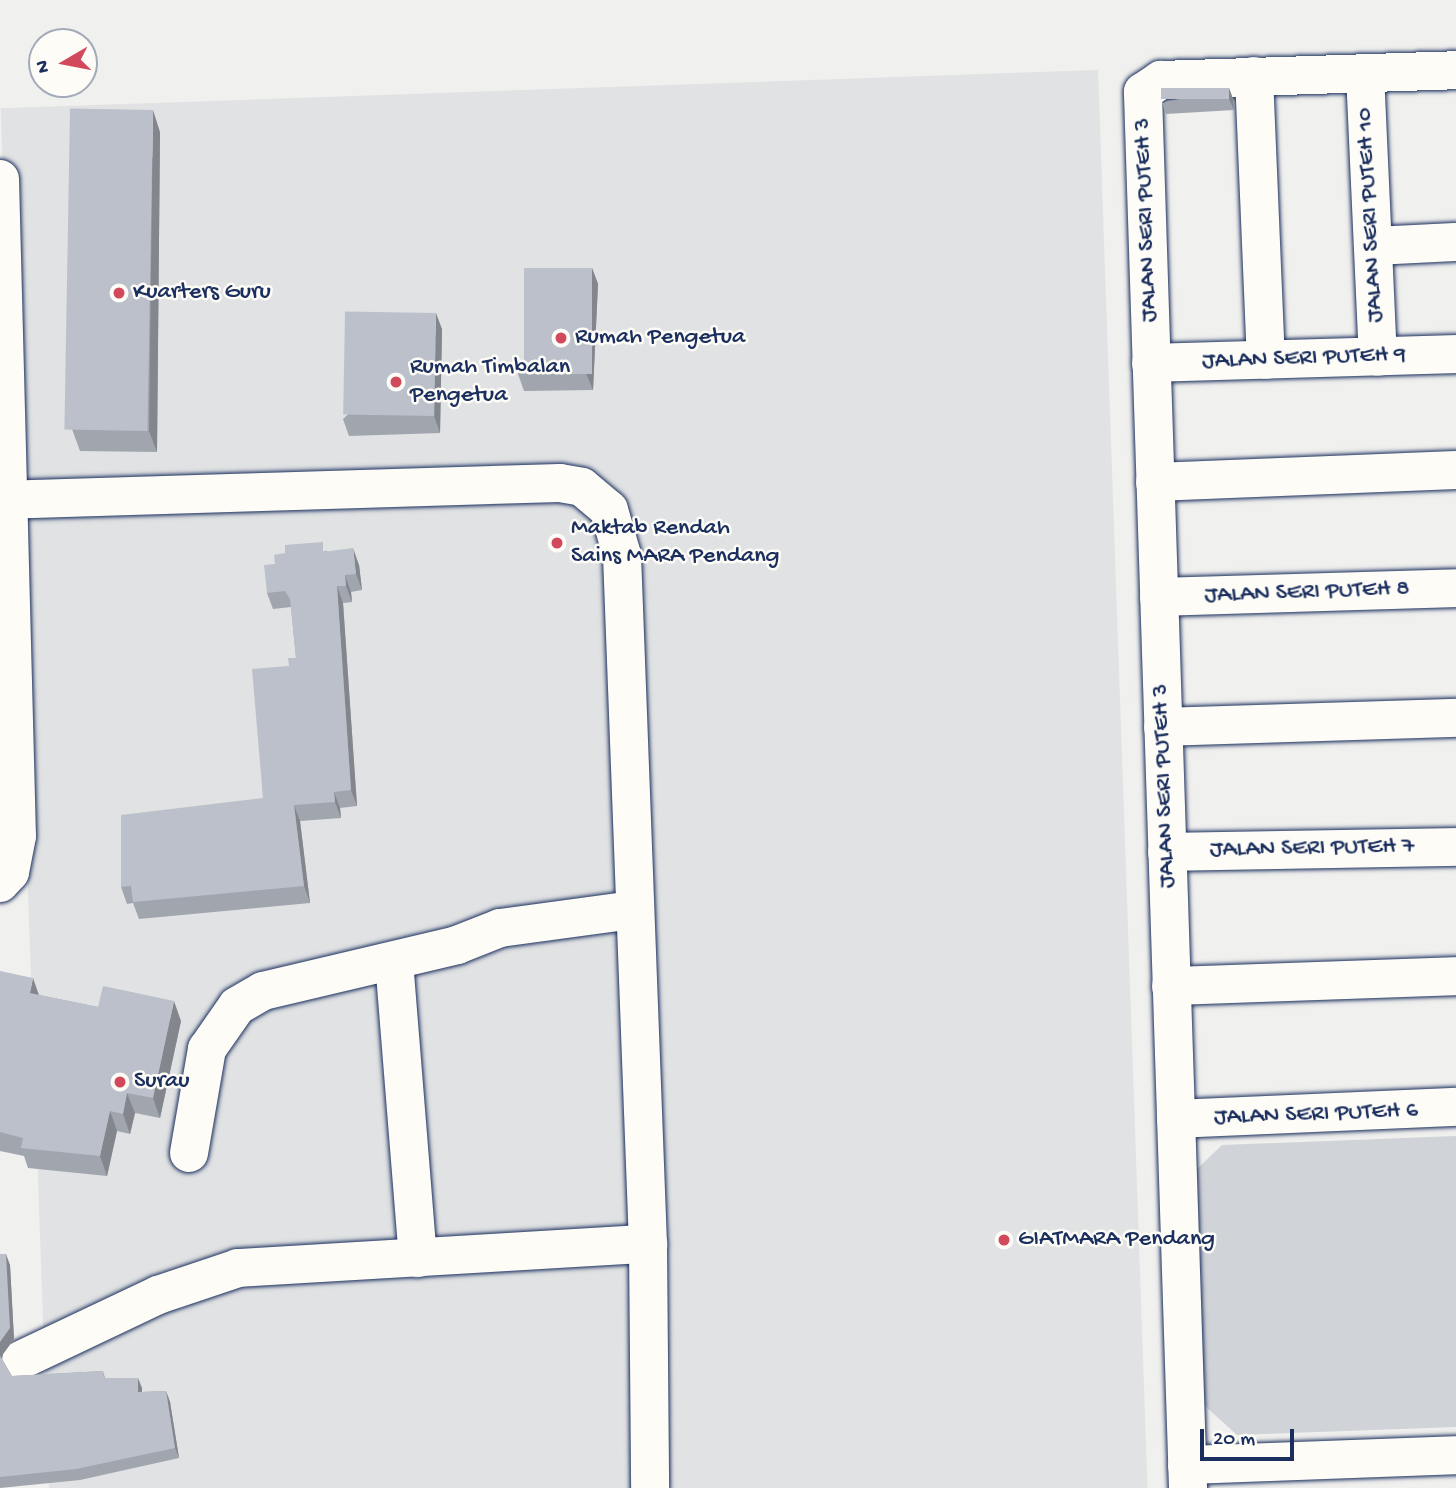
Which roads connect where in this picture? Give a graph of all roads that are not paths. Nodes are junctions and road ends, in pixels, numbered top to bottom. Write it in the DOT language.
graph roads {
  1 [pos="1456,70"];
  2 [pos="1365,73"];
  3 [pos="1254,76"];
  4 [pos="0,179"];
  5 [pos="1456,242"];
  6 [pos="1373,246"];
  7 [pos="1456,354"];
  8 [pos="1378,356"];
  9 [pos="1266,360"];
  10 [pos="1151,363"];
  11 [pos="1456,470"];
  12 [pos="1155,482"];
  13 [pos="2,500"];
  14 [pos="1456,588"];
  15 [pos="1159,597"];
  16 [pos="1456,718"];
  17 [pos="1163,727"];
  18 [pos="1456,847"];
  19 [pos="1167,852"];
  20 [pos="0,883"];
  21 [pos="634,910"];
  22 [pos="394,961"];
  23 [pos="1456,976"];
  24 [pos="1171,986"];
  25 [pos="1456,1107"];
  26 [pos="1176,1119"];
  27 [pos="189,1153"];
  28 [pos="648,1244"];
  29 [pos="418,1258"];
  30 [pos="21,1360"];
  31 [pos="1456,1455"];
  32 [pos="1188,1476"];
  33 [pos="650,1488"];
  1 -- 2 [label="street"];
  2 -- 3 [label="street"];
  2 -- 6 [label="street, JALAN SERI PUTEH 10"];
  3 -- 9 [label="street"];
  3 -- 10 [label="street, JALAN SERI PUTEH 3"];
  4 -- 13 [label="street"];
  5 -- 6 [label="street"];
  6 -- 8 [label="street, JALAN SERI PUTEH 10"];
  7 -- 8 [label="street, JALAN SERI PUTEH 9"];
  8 -- 9 [label="street, JALAN SERI PUTEH 9"];
  9 -- 10 [label="street, JALAN SERI PUTEH 9"];
  10 -- 12 [label="street, JALAN SERI PUTEH 3"];
  11 -- 12 [label="street"];
  12 -- 15 [label="street, JALAN SERI PUTEH 3"];
  13 -- 20 [label="street"];
  13 -- 21 [label="street"];
  14 -- 15 [label="street, JALAN SERI PUTEH 8"];
  15 -- 17 [label="street, JALAN SERI PUTEH 3"];
  16 -- 17 [label="street"];
  17 -- 19 [label="street, JALAN SERI PUTEH 3"];
  18 -- 19 [label="street, JALAN SERI PUTEH 7"];
  19 -- 24 [label="street, JALAN SERI PUTEH 3"];
  21 -- 22 [label="street"];
  21 -- 28 [label="street"];
  22 -- 27 [label="street"];
  22 -- 29 [label="street"];
  23 -- 24 [label="street"];
  24 -- 26 [label="street, JALAN SERI PUTEH 3"];
  25 -- 26 [label="street, JALAN SERI PUTEH 6"];
  26 -- 32 [label="street, JALAN SERI PUTEH 3"];
  28 -- 29 [label="street"];
  28 -- 33 [label="street"];
  29 -- 30 [label="street"];
  31 -- 32 [label="street"];
}
